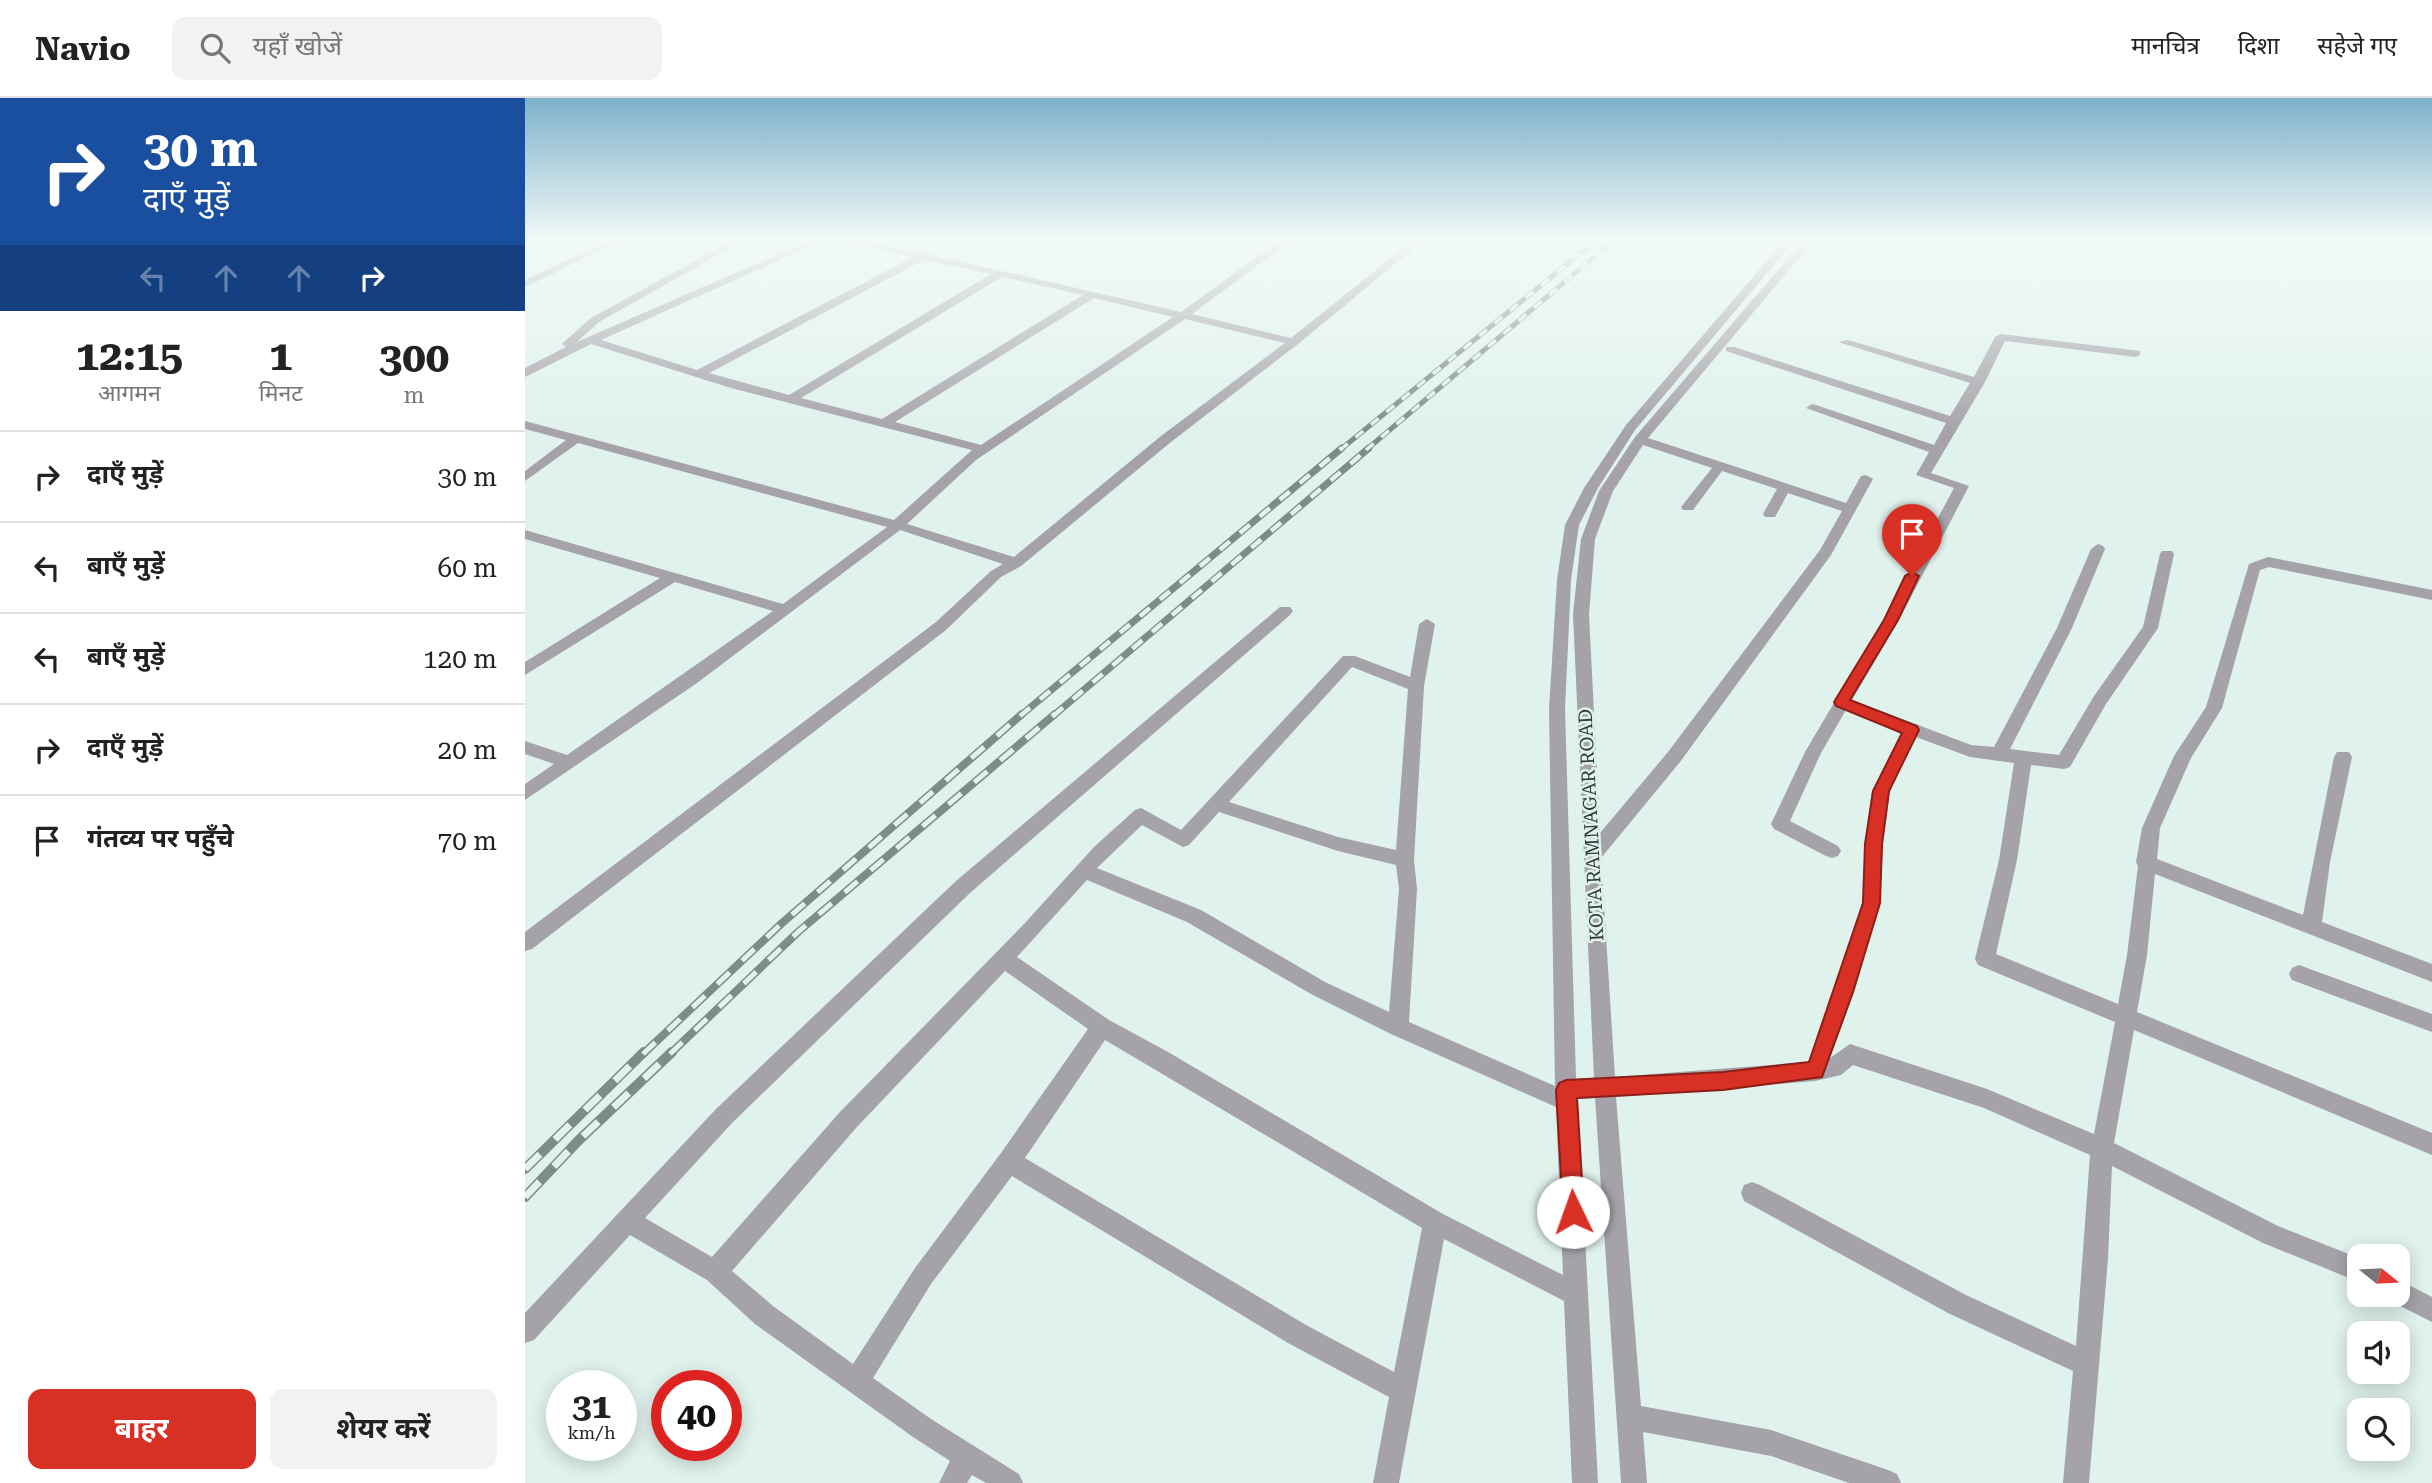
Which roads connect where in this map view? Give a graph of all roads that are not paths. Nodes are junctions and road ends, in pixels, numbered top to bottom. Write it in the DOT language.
graph roads {
  1 [pos="621,306"];
  2 [pos="668,306"];
  3 [pos="828,306"];
  4 [pos="950,306"];
  5 [pos="1071,306"];
  6 [pos="1141,306"];
  7 [pos="1196,306"];
  8 [pos="1339,306"];
  9 [pos="1734,306"];
  10 [pos="1753,306"];
  11 [pos="1182,316"];
  12 [pos="589,340"];
  13 [pos="1294,342"];
  14 [pos="1844,342"];
  15 [pos="1730,349"];
  16 [pos="2136,353"];
  17 [pos="557,355"];
  18 [pos="525,373"];
  19 [pos="698,374"];
  20 [pos="1979,382"];
  21 [pos="790,400"];
  22 [pos="1812,408"];
  23 [pos="1952,421"];
  24 [pos="885,422"];
  25 [pos="525,425"];
  26 [pos="576,439"];
  27 [pos="1640,440"];
  28 [pos="983,449"];
  29 [pos="1937,450"];
  30 [pos="1719,467"];
  31 [pos="525,477"];
  32 [pos="1866,479"];
  33 [pos="1784,488"];
  34 [pos="1688,507"];
  35 [pos="1851,509"];
  36 [pos="1770,514"];
  37 [pos="897,525"];
  38 [pos="525,534"];
  39 [pos="2098,548"];
  40 [pos="2167,554"];
  41 [pos="1016,563"];
  42 [pos="673,577"];
  43 [pos="2432,595"];
  44 [pos="787,610"];
  45 [pos="1285,611"];
  46 [pos="1427,624"];
  47 [pos="525,669"];
  48 [pos="1416,686"];
  49 [pos="1841,702"];
  50 [pos="1911,730"];
  51 [pos="525,747"];
  52 [pos="1998,756"];
  53 [pos="2343,757"];
  54 [pos="2023,758"];
  55 [pos="569,762"];
  56 [pos="525,793"];
  57 [pos="1215,804"];
  58 [pos="1832,851"];
  59 [pos="1592,856"];
  60 [pos="1405,860"];
  61 [pos="2145,862"];
  62 [pos="1083,870"];
  63 [pos="2311,928"];
  64 [pos="526,941"];
  65 [pos="1004,959"];
  66 [pos="2432,973"];
  67 [pos="2299,974"];
  68 [pos="2126,1019"];
  69 [pos="2432,1023"];
  70 [pos="1102,1027"];
  71 [pos="1398,1027"];
  72 [pos="1815,1071"];
  73 [pos="1605,1088"];
  74 [pos="1567,1096"];
  75 [pos="2432,1143"];
  76 [pos="2102,1149"];
  77 [pos="1009,1161"];
  78 [pos="1752,1193"];
  79 [pos="627,1220"];
  80 [pos="1435,1222"];
  81 [pos="2347,1265"];
  82 [pos="715,1272"];
  83 [pos="1577,1294"];
  84 [pos="2410,1298"];
  85 [pos="2432,1310"];
  86 [pos="525,1331"];
  87 [pos="2086,1364"];
  88 [pos="857,1381"];
  89 [pos="1404,1391"];
  90 [pos="1631,1417"];
  91 [pos="968,1457"];
  92 [pos="952,1483"];
  93 [pos="1010,1483"];
  94 [pos="1386,1483"];
  95 [pos="1585,1483"];
  96 [pos="1634,1483"];
  97 [pos="1888,1483"];
  98 [pos="2076,1483"];
  1 -- 17 [label="street"];
  2 -- 12 [label="street"];
  3 -- 19 [label="street"];
  4 -- 21 [label="street"];
  5 -- 24 [label="street"];
  6 -- 11 [label="street"];
  7 -- 11 [label="street"];
  8 -- 13 [label="street"];
  9 -- 74 [label="street"];
  10 -- 27 [label="street, KOTA RAMNAGAR ROAD"];
  11 -- 13 [label="street"];
  11 -- 28 [label="street"];
  12 -- 17 [label="street"];
  12 -- 19 [label="street"];
  13 -- 41 [label="street"];
  14 -- 20 [label="street"];
  15 -- 23 [label="street"];
  16 -- 20 [label="street"];
  17 -- 18 [label="street"];
  19 -- 21 [label="street"];
  20 -- 23 [label="street"];
  21 -- 24 [label="street"];
  22 -- 29 [label="street"];
  23 -- 29 [label="street"];
  24 -- 28 [label="street"];
  25 -- 26 [label="street"];
  26 -- 31 [label="street"];
  26 -- 37 [label="street"];
  27 -- 30 [label="street"];
  27 -- 59 [label="street, KOTA RAMNAGAR ROAD"];
  28 -- 37 [label="street"];
  29 -- 49 [label="street"];
  30 -- 33 [label="street"];
  30 -- 34 [label="street"];
  32 -- 35 [label="street"];
  33 -- 35 [label="street"];
  33 -- 36 [label="street"];
  35 -- 59 [label="street"];
  37 -- 41 [label="street"];
  37 -- 44 [label="street"];
  38 -- 42 [label="street"];
  39 -- 52 [label="street"];
  40 -- 54 [label="street"];
  41 -- 64 [label="street"];
  42 -- 44 [label="street"];
  42 -- 47 [label="street"];
  43 -- 61 [label="street"];
  44 -- 55 [label="street"];
  45 -- 79 [label="street"];
  46 -- 48 [label="street"];
  48 -- 57 [label="street"];
  48 -- 60 [label="street"];
  49 -- 50 [label="street"];
  49 -- 58 [label="street"];
  50 -- 52 [label="street"];
  50 -- 72 [label="street"];
  51 -- 55 [label="street"];
  52 -- 54 [label="street"];
  53 -- 63 [label="street"];
  54 -- 68 [label="street"];
  55 -- 56 [label="street"];
  57 -- 60 [label="street"];
  57 -- 62 [label="street"];
  59 -- 73 [label="street, KOTA RAMNAGAR ROAD"];
  60 -- 71 [label="street"];
  61 -- 63 [label="street"];
  61 -- 68 [label="street"];
  62 -- 65 [label="street"];
  62 -- 71 [label="street"];
  63 -- 66 [label="street"];
  65 -- 70 [label="street"];
  65 -- 82 [label="street"];
  67 -- 69 [label="street"];
  68 -- 75 [label="street"];
  68 -- 76 [label="street"];
  70 -- 77 [label="street"];
  70 -- 80 [label="street"];
  71 -- 74 [label="street"];
  72 -- 73 [label="street"];
  72 -- 76 [label="street"];
  73 -- 74 [label="street"];
  73 -- 90 [label="street, KOTA RAMNAGAR ROAD"];
  74 -- 83 [label="street"];
  76 -- 81 [label="street"];
  76 -- 87 [label="street"];
  77 -- 88 [label="street"];
  77 -- 89 [label="street"];
  78 -- 87 [label="street"];
  79 -- 82 [label="street"];
  79 -- 86 [label="street"];
  80 -- 83 [label="street"];
  80 -- 89 [label="street"];
  82 -- 88 [label="street"];
  83 -- 95 [label="street"];
  84 -- 85 [label="street"];
  87 -- 98 [label="street"];
  88 -- 91 [label="street"];
  89 -- 94 [label="street"];
  90 -- 96 [label="street, KOTA RAMNAGAR ROAD"];
  90 -- 97 [label="street"];
  91 -- 92 [label="street"];
  91 -- 93 [label="street"];
}
